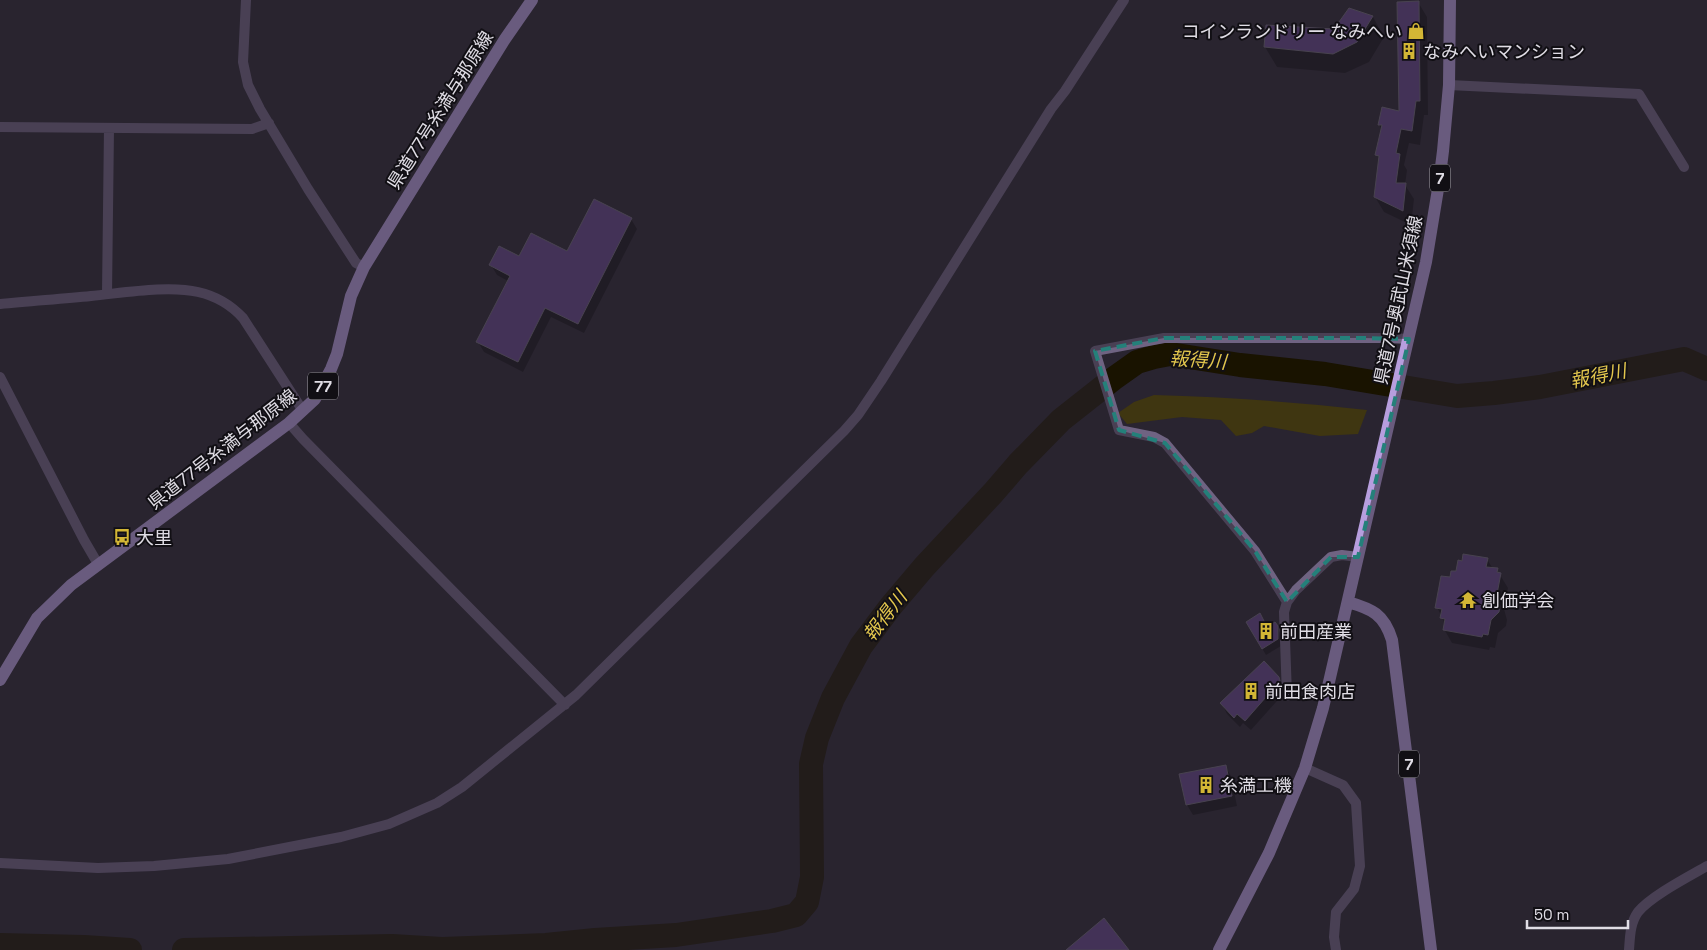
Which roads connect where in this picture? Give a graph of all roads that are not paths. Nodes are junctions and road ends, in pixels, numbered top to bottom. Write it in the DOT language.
graph roads {
  1 [pos="246,0"];
  2 [pos="532,0"];
  3 [pos="1124,0"];
  4 [pos="1450,0"];
  5 [pos="1449,85"];
  6 [pos="268,123"];
  7 [pos="0,127"];
  8 [pos="110,128"];
  9 [pos="1684,167"];
  10 [pos="364,267"];
  11 [pos="106,294"];
  12 [pos="0,304"];
  13 [pos="1408,346"];
  14 [pos="0,377"];
  15 [pos="303,411"];
  16 [pos="289,423"];
  17 [pos="1358,557"];
  18 [pos="98,564"];
  19 [pos="1287,602"];
  20 [pos="1348,602"];
  21 [pos="0,680"];
  22 [pos="1287,696"];
  23 [pos="565,705"];
  24 [pos="1305,768"];
  25 [pos="0,863"];
  26 [pos="1707,866"];
  27 [pos="1219,950"];
  28 [pos="1336,950"];
  29 [pos="1430,950"];
  30 [pos="1629,950"];
  1 -- 6 [label="street"];
  2 -- 10 [label="main road, 県道77号糸満与那原線 / 77"];
  3 -- 23 [label="street"];
  4 -- 5 [label="main road, 県道7号奥武山米須線 / 7"];
  5 -- 9 [label="street"];
  5 -- 13 [label="main road, 県道7号奥武山米須線 / 7"];
  6 -- 8 [label="street"];
  6 -- 10 [label="street"];
  7 -- 8 [label="street"];
  8 -- 11 [label="street"];
  10 -- 15 [label="main road, 県道77号糸満与那原線 / 77"];
  11 -- 12 [label="street"];
  11 -- 15 [label="street"];
  13 -- 17 [label="main road, 県道7号奥武山米須線 / 7"];
  13 -- 19 [label="street"];
  14 -- 18 [label="street"];
  15 -- 16 [label="main road, 県道77号糸満与那原線 / 77"];
  16 -- 18 [label="main road, 県道77号糸満与那原線 / 77"];
  16 -- 23 [label="street"];
  17 -- 19 [label="street"];
  17 -- 20 [label="main road, 県道7号奥武山米須線 / 7"];
  18 -- 21 [label="main road, 県道77号糸満与那原線 / 77"];
  19 -- 22 [label="street"];
  20 -- 24 [label="main road, 県道7号奥武山米須線 / 7"];
  20 -- 29 [label="main road, 7"];
  23 -- 25 [label="street"];
  24 -- 27 [label="main road, 県道7号奥武山米須線 / 7"];
  24 -- 28 [label="street"];
  26 -- 30 [label="street"];
}
